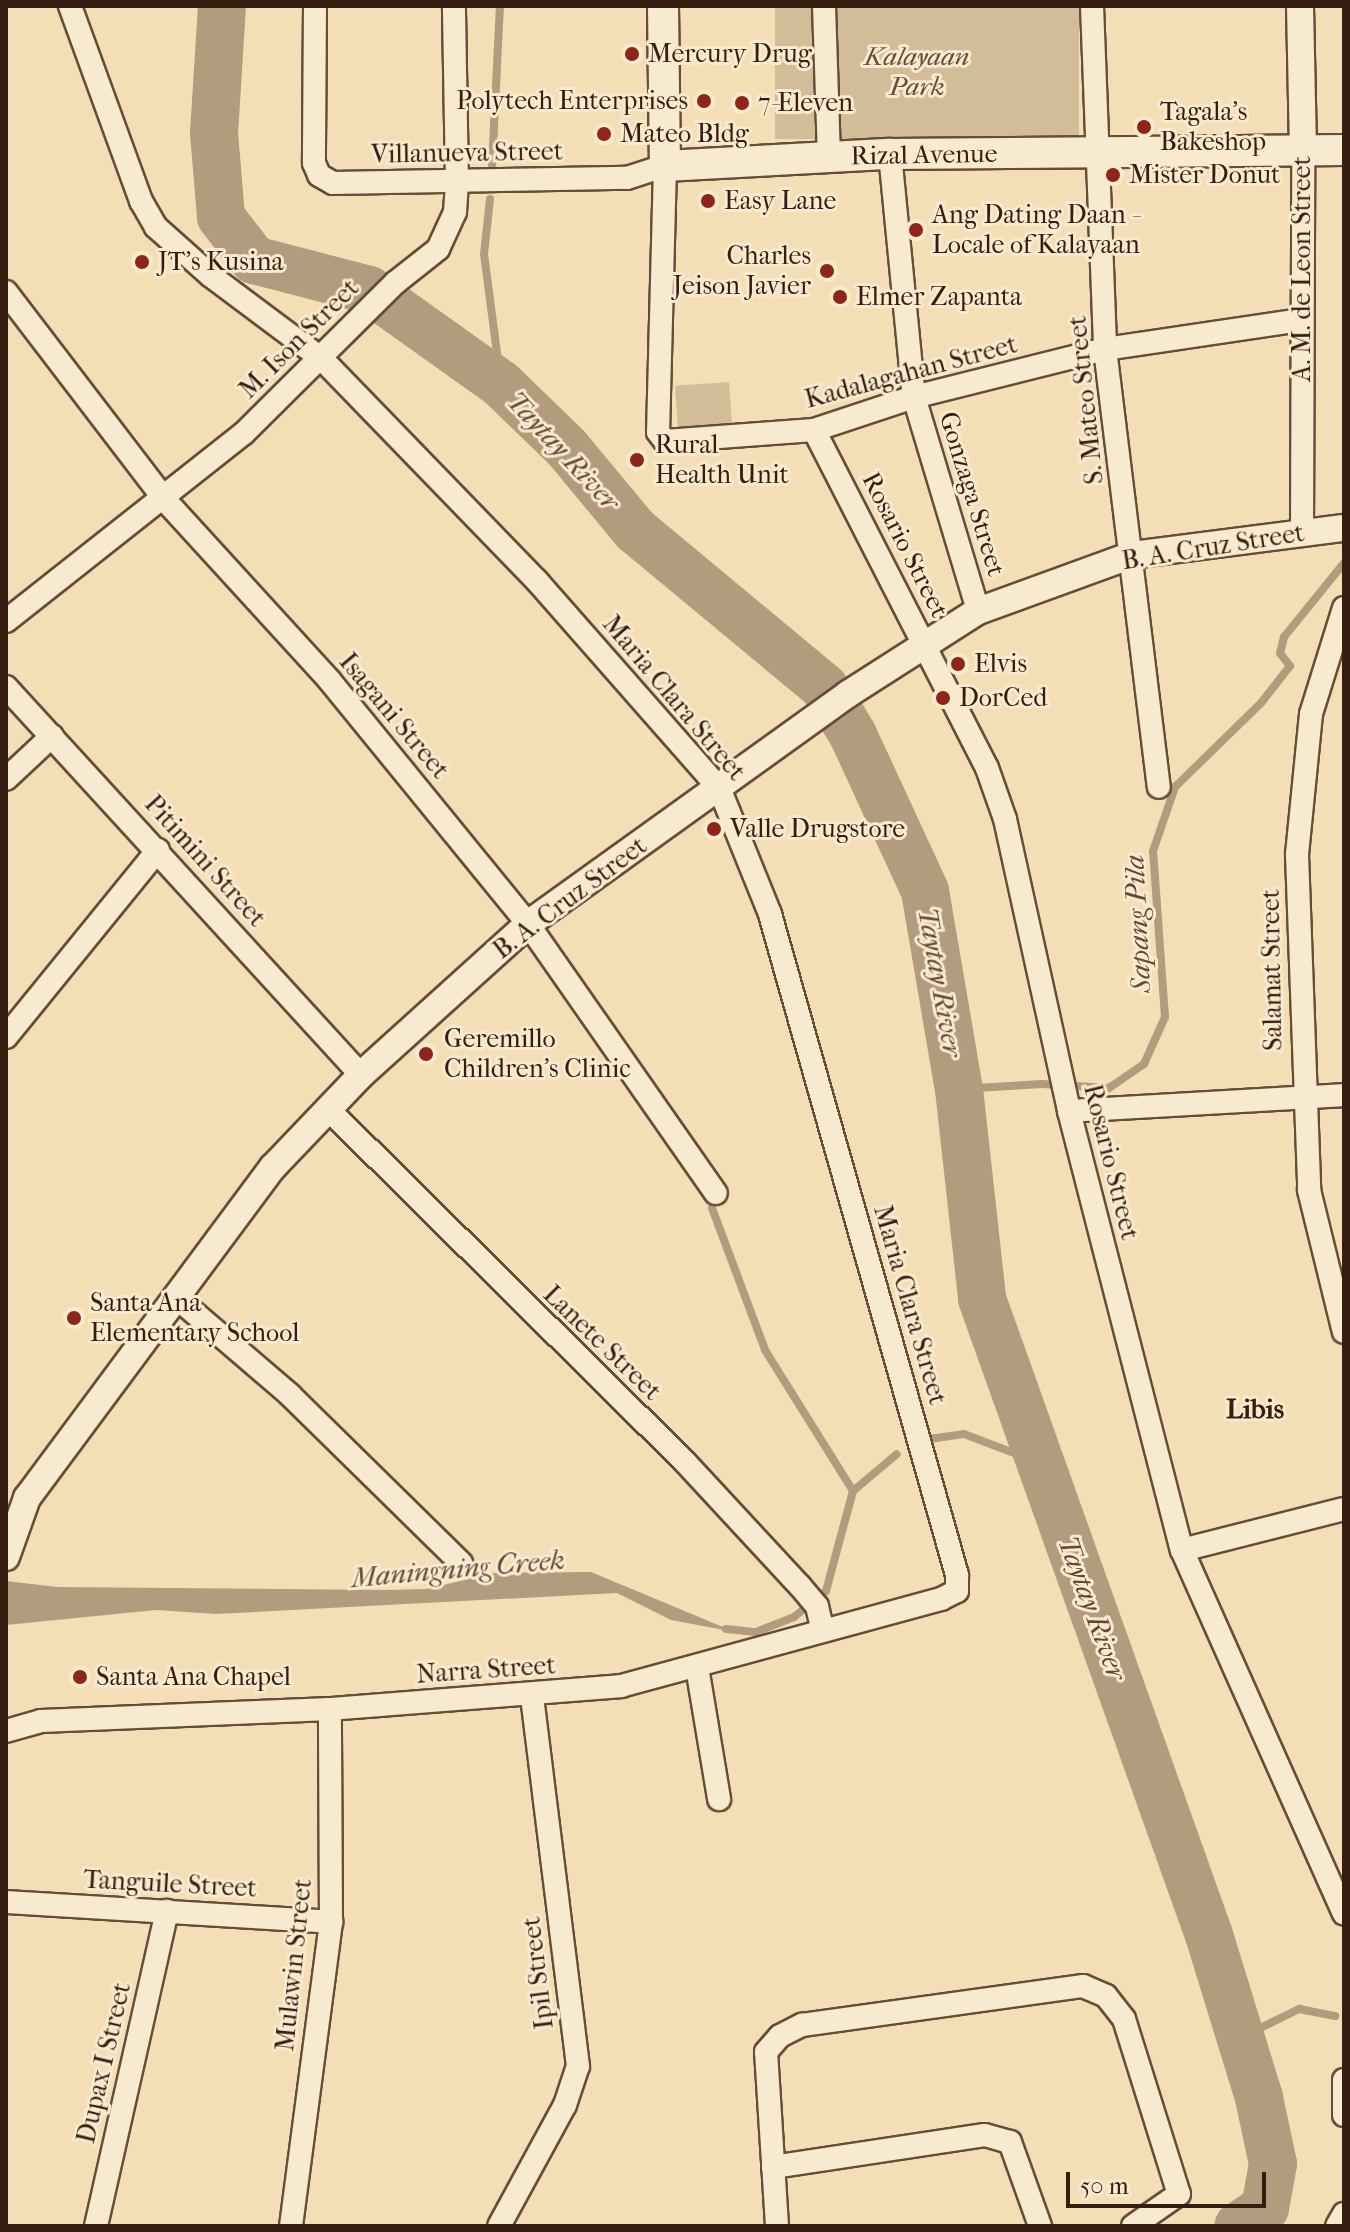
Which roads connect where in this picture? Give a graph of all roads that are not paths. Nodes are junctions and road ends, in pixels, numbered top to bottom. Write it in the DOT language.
graph roads {
  1 [pos="70,6"];
  2 [pos="315,6"];
  3 [pos="454,6"];
  4 [pos="663,6"];
  5 [pos="824,6"];
  6 [pos="1092,6"];
  7 [pos="1300,6"];
  8 [pos="1344,150"];
  9 [pos="1303,151"];
  10 [pos="1098,153"];
  11 [pos="890,154"];
  12 [pos="829,156"];
  13 [pos="665,166"];
  14 [pos="457,183"];
  15 [pos="6,292"];
  16 [pos="1301,320"];
  17 [pos="1105,349"];
  18 [pos="322,359"];
  19 [pos="914,397"];
  20 [pos="814,430"];
  21 [pos="164,499"];
  22 [pos="1344,528"];
  23 [pos="1302,531"];
  24 [pos="1132,555"];
  25 [pos="1344,608"];
  26 [pos="978,611"];
  27 [pos="6,621"];
  28 [pos="924,643"];
  29 [pos="6,687"];
  30 [pos="52,736"];
  31 [pos="6,779"];
  32 [pos="1159,787"];
  33 [pos="719,788"];
  34 [pos="158,850"];
  35 [pos="528,924"];
  36 [pos="6,1037"];
  37 [pos="361,1075"];
  38 [pos="1344,1095"];
  39 [pos="1303,1096"];
  40 [pos="328,1109"];
  41 [pos="1069,1111"];
  42 [pos="716,1193"];
  43 [pos="177,1298"];
  44 [pos="1344,1332"];
  45 [pos="1344,1509"];
  46 [pos="1182,1550"];
  47 [pos="6,1557"];
  48 [pos="461,1563"];
  49 [pos="957,1591"];
  50 [pos="819,1617"];
  51 [pos="697,1667"];
  52 [pos="532,1697"];
  53 [pos="330,1709"];
  54 [pos="6,1731"];
  55 [pos="719,1799"];
  56 [pos="6,1902"];
  57 [pos="167,1911"];
  58 [pos="1344,1914"];
  59 [pos="331,1922"];
  60 [pos="1344,2080"];
  61 [pos="1344,2115"];
  62 [pos="773,2167"];
  63 [pos="1344,2214"];
  64 [pos="96,2226"];
  65 [pos="291,2226"];
  66 [pos="499,2226"];
  67 [pos="777,2226"];
  68 [pos="1040,2226"];
  69 [pos="1133,2226"];
  70 [pos="1337,2226"];
  1 -- 18 [label="street, Maria Clara Street"];
  2 -- 14 [label="street, Villanueva Street"];
  3 -- 14 [label="street, M. Ison Street"];
  4 -- 13 [label="main road"];
  5 -- 12 [label="street"];
  6 -- 10 [label="street, S. Mateo Street"];
  7 -- 9 [label="street, A. M. de Leon Street"];
  8 -- 9 [label="main road, Rizal Avenue"];
  9 -- 10 [label="main road, Rizal Avenue"];
  9 -- 16 [label="street, A. M. de Leon Street"];
  10 -- 11 [label="main road, Rizal Avenue"];
  10 -- 17 [label="street, S. Mateo Street"];
  11 -- 12 [label="main road, Rizal Avenue"];
  11 -- 19 [label="street, Gonzaga Street"];
  12 -- 13 [label="main road, Rizal Avenue"];
  13 -- 14 [label="street, Villanueva Street"];
  13 -- 20 [label="street, Kadalagahan Street"];
  14 -- 18 [label="street, M. Ison Street"];
  15 -- 21 [label="street, Isagani Street"];
  16 -- 17 [label="street, Kadalagahan Street"];
  16 -- 23 [label="street, A. M. de Leon Street"];
  17 -- 19 [label="street, Kadalagahan Street"];
  17 -- 24 [label="street, S. Mateo Street"];
  18 -- 21 [label="street, M. Ison Street"];
  18 -- 33 [label="street, Maria Clara Street"];
  19 -- 20 [label="street, Kadalagahan Street"];
  19 -- 26 [label="street, Gonzaga Street"];
  20 -- 28 [label="street, Rosario Street"];
  21 -- 27 [label="street, M. Ison Street"];
  21 -- 35 [label="street, Isagani Street"];
  22 -- 23 [label="street, B. A. Cruz Street"];
  23 -- 24 [label="street, B. A. Cruz Street"];
  24 -- 26 [label="street, B. A. Cruz Street"];
  24 -- 32 [label="street, S. Mateo Street"];
  25 -- 39 [label="street, Salamat Street"];
  26 -- 28 [label="street, B. A. Cruz Street"];
  28 -- 33 [label="street, B. A. Cruz Street"];
  28 -- 41 [label="street, Rosario Street"];
  29 -- 30 [label="street, Pitimini Street"];
  30 -- 31 [label="street"];
  30 -- 34 [label="street, Pitimini Street"];
  33 -- 35 [label="street, B. A. Cruz Street"];
  33 -- 49 [label="street, Maria Clara Street"];
  34 -- 36 [label="street"];
  34 -- 37 [label="street, Pitimini Street"];
  35 -- 37 [label="street, B. A. Cruz Street"];
  35 -- 42 [label="street, Isagani Street"];
  37 -- 40 [label="street, B. A. Cruz Street"];
  38 -- 39 [label="street"];
  39 -- 41 [label="street"];
  39 -- 44 [label="street, Salamat Street"];
  40 -- 43 [label="street, B. A. Cruz Street"];
  40 -- 50 [label="street, Lanete Street"];
  41 -- 46 [label="street, Rosario Street"];
  43 -- 47 [label="street, B. A. Cruz Street"];
  43 -- 48 [label="street"];
  45 -- 46 [label="street"];
  46 -- 58 [label="street, Rosario Street"];
  49 -- 50 [label="street, Narra Street"];
  50 -- 51 [label="street, Narra Street"];
  51 -- 52 [label="street, Narra Street"];
  51 -- 55 [label="street"];
  52 -- 53 [label="street, Narra Street"];
  52 -- 66 [label="street, Ipil Street"];
  53 -- 54 [label="street, Narra Street"];
  53 -- 59 [label="street, Mulawin Street"];
  56 -- 57 [label="street, Tanguile Street"];
  57 -- 59 [label="street, Tanguile Street"];
  57 -- 64 [label="street, Dupax I Street"];
  59 -- 65 [label="street, Mulawin Street"];
  60 -- 61 [label="street"];
  62 -- 67 [label="street"];
  62 -- 68 [label="street"];
  62 -- 69 [label="street"];
  63 -- 70 [label="street"];
}
